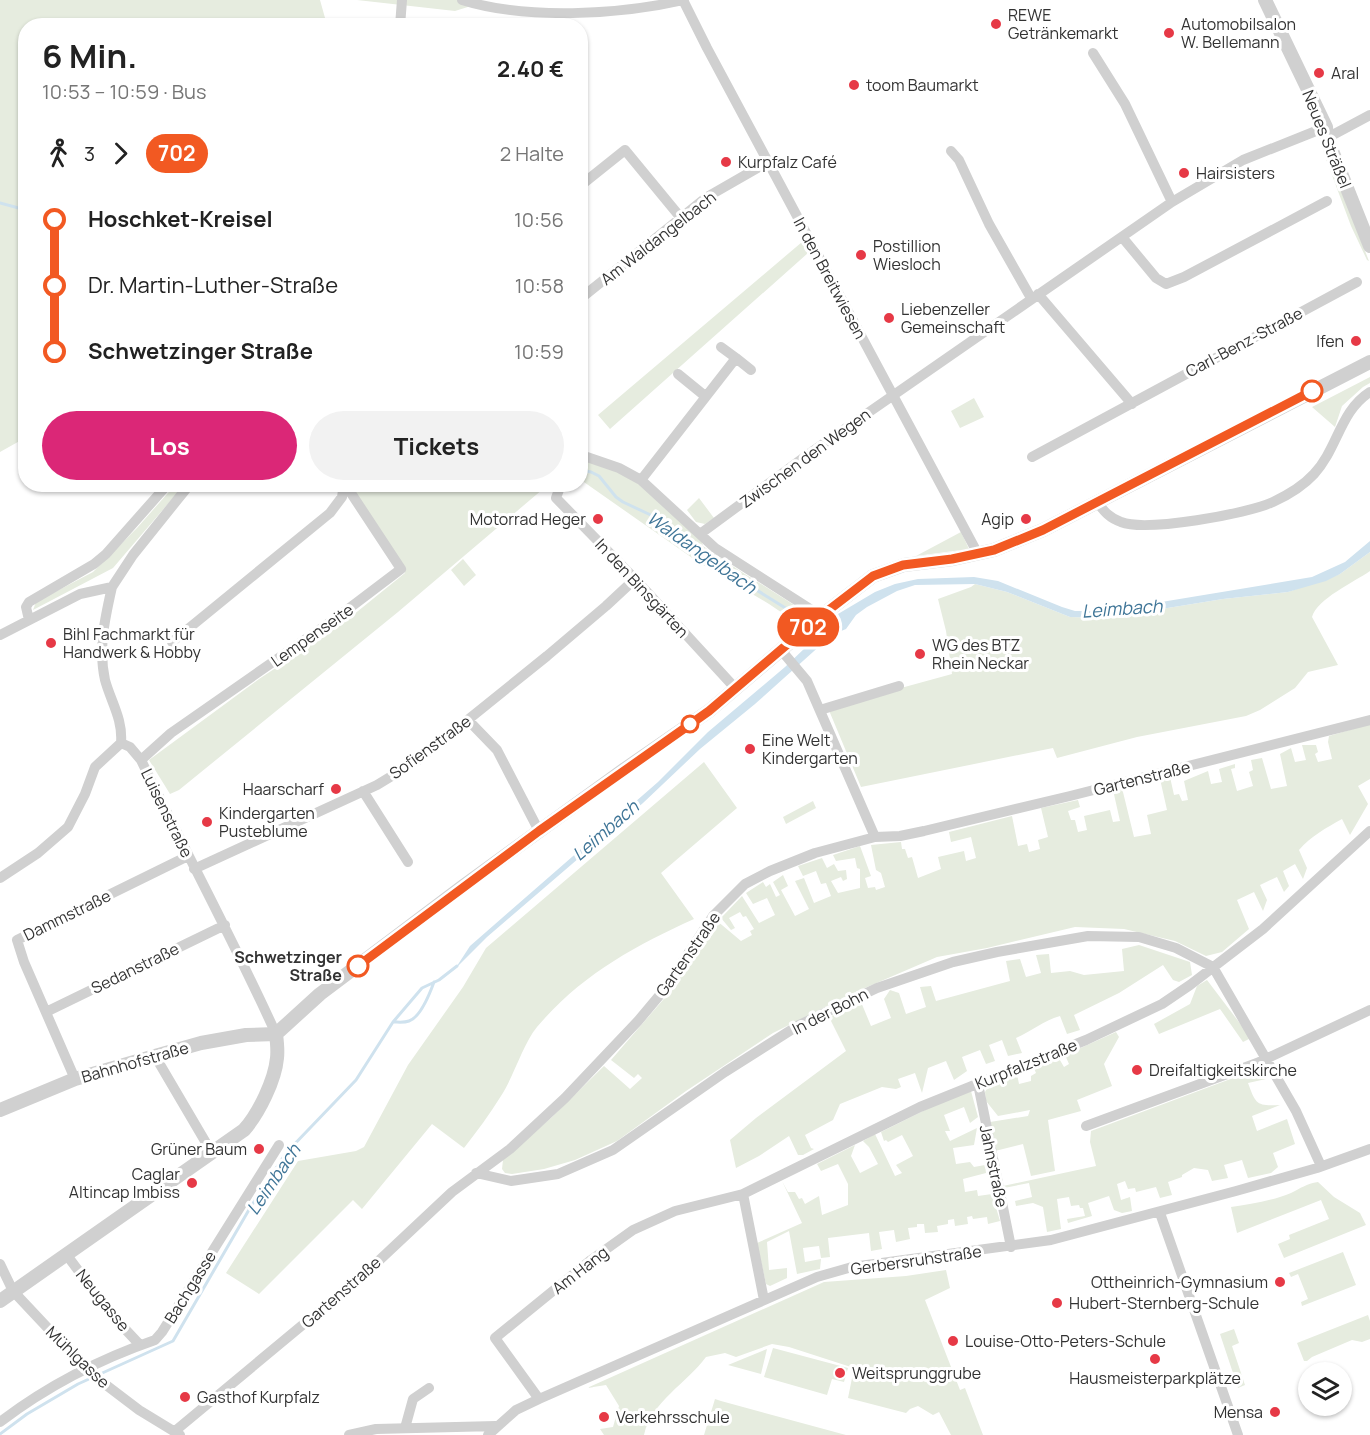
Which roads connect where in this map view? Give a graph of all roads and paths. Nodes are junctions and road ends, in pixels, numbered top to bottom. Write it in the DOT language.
graph roads {
  1 [pos="402,0"];
  2 [pos="462,0"];
  3 [pos="684,0"];
  4 [pos="1265,0"];
  5 [pos="401,18"];
  6 [pos="1093,53"];
  7 [pos="1370,115"];
  8 [pos="1327,133"];
  9 [pos="951,151"];
  10 [pos="768,162"];
  11 [pos="588,180"];
  12 [pos="1327,201"];
  13 [pos="1172,202"];
  14 [pos="681,218"];
  15 [pos="1122,237"];
  16 [pos="1370,246"];
  17 [pos="1357,282"];
  18 [pos="588,293"];
  19 [pos="1034,296"];
  20 [pos="721,347"];
  21 [pos="736,358"];
  22 [pos="1370,362"];
  23 [pos="751,370"];
  24 [pos="678,374"];
  25 [pos="1370,392"];
  26 [pos="893,394"];
  27 [pos="705,396"];
  28 [pos="1132,404"];
  29 [pos="588,457"];
  30 [pos="1032,458"];
  31 [pos="641,480"];
  32 [pos="161,492"];
  33 [pos="184,492"];
  34 [pos="343,492"];
  35 [pos="350,492"];
  36 [pos="558,492"];
  37 [pos="1097,502"];
  38 [pos="700,534"];
  39 [pos="978,555"];
  40 [pos="635,579"];
  41 [pos="112,586"];
  42 [pos="29,620"];
  43 [pos="814,621"];
  44 [pos="0,635"];
  45 [pos="172,642"];
  46 [pos="785,655"];
  47 [pos="899,686"];
  48 [pos="736,689"];
  49 [pos="820,710"];
  50 [pos="468,720"];
  51 [pos="1370,720"];
  52 [pos="122,743"];
  53 [pos="141,760"];
  54 [pos="363,791"];
  55 [pos="539,831"];
  56 [pos="1369,834"];
  57 [pos="875,837"];
  58 [pos="188,856"];
  59 [pos="408,862"];
  60 [pos="195,868"];
  61 [pos="0,878"];
  62 [pos="225,925"];
  63 [pos="1214,967"];
  64 [pos="1370,1010"];
  65 [pos="46,1012"];
  66 [pos="276,1034"];
  67 [pos="155,1056"];
  68 [pos="1267,1059"];
  69 [pos="75,1079"];
  70 [pos="978,1084"];
  71 [pos="0,1110"];
  72 [pos="1086,1126"];
  73 [pos="279,1145"];
  74 [pos="1370,1149"];
  75 [pos="212,1153"];
  76 [pos="1321,1166"];
  77 [pos="476,1173"];
  78 [pos="738,1195"];
  79 [pos="1160,1213"];
  80 [pos="1011,1247"];
  81 [pos="66,1254"];
  82 [pos="0,1264"];
  83 [pos="13,1292"];
  84 [pos="0,1300"];
  85 [pos="764,1300"];
  86 [pos="141,1345"];
  87 [pos="88,1370"];
  88 [pos="429,1388"];
  89 [pos="539,1399"];
  90 [pos="0,1422"];
  91 [pos="496,1426"];
  92 [pos="405,1428"];
  93 [pos="170,1432"];
  94 [pos="349,1435"];
  95 [pos="488,1435"];
  96 [pos="1238,1435"];
  1 -- 5 [label="street"];
  2 -- 3 [label="street"];
  3 -- 10 [label="street, In den Breitwiesen"];
  4 -- 8 [label="street, Neues Sträßel"];
  6 -- 13 [label="street"];
  7 -- 8 [label="street, Zwischen den Wegen"];
  8 -- 13 [label="street, Zwischen den Wegen"];
  8 -- 16 [label="street, Neues Sträßel"];
  9 -- 19 [label="street"];
  10 -- 14 [label="street, Am Waldangelbach"];
  10 -- 26 [label="street, In den Breitwiesen"];
  11 -- 14 [label="street"];
  12 -- 15 [label="street"];
  13 -- 15 [label="street, Zwischen den Wegen"];
  14 -- 18 [label="street, Am Waldangelbach"];
  15 -- 19 [label="street, Zwischen den Wegen"];
  17 -- 28 [label="street, Carl-Benz-Straße"];
  19 -- 26 [label="street, Zwischen den Wegen"];
  19 -- 28 [label="street"];
  20 -- 21 [label="street"];
  21 -- 23 [label="street"];
  21 -- 27 [label="street"];
  22 -- 37 [label="street"];
  24 -- 27 [label="street"];
  25 -- 37 [label="street"];
  26 -- 38 [label="street, Zwischen den Wegen"];
  26 -- 39 [label="street, In den Breitwiesen"];
  27 -- 31 [label="street"];
  28 -- 30 [label="street, Carl-Benz-Straße"];
  29 -- 31 [label="street"];
  31 -- 38 [label="street"];
  32 -- 42 [label="street"];
  33 -- 41 [label="street"];
  34 -- 45 [label="street, Lempenseite"];
  35 -- 53 [label="street, Lempenseite"];
  36 -- 40 [label="street, In den Binsgärten"];
  37 -- 39 [label="street"];
  38 -- 43 [label="street"];
  39 -- 43 [label="street"];
  40 -- 48 [label="street, In den Binsgärten"];
  40 -- 50 [label="street, Sofienstraße"];
  41 -- 42 [label="street"];
  41 -- 52 [label="street"];
  42 -- 44 [label="street"];
  43 -- 46 [label="street"];
  46 -- 48 [label="street"];
  46 -- 49 [label="street"];
  47 -- 49 [label="street"];
  48 -- 55 [label="street"];
  49 -- 57 [label="street"];
  50 -- 54 [label="street, Sofienstraße"];
  50 -- 55 [label="street"];
  51 -- 57 [label="street, Gartenstraße"];
  52 -- 53 [label="street, Luisenstraße"];
  52 -- 61 [label="street"];
  53 -- 58 [label="street, Luisenstraße"];
  54 -- 59 [label="street"];
  54 -- 60 [label="street, Sofienstraße"];
  55 -- 66 [label="street"];
  56 -- 63 [label="street, Kurpfalzstraße"];
  57 -- 77 [label="street, Gartenstraße"];
  58 -- 60 [label="street, Luisenstraße"];
  58 -- 65 [label="street, Dammstraße"];
  60 -- 62 [label="street, Luisenstraße"];
  62 -- 65 [label="street, Sedanstraße"];
  62 -- 66 [label="street, Luisenstraße"];
  63 -- 68 [label="street"];
  63 -- 70 [label="street, Kurpfalzstraße"];
  63 -- 77 [label="street, In der Bohn"];
  64 -- 68 [label="street"];
  65 -- 69 [label="street, Dammstraße"];
  66 -- 67 [label="street, Bahnhofstraße"];
  66 -- 75 [label="street"];
  67 -- 69 [label="street, Bahnhofstraße"];
  67 -- 75 [label="street"];
  68 -- 72 [label="street"];
  68 -- 76 [label="street"];
  69 -- 71 [label="street, Bahnhofstraße"];
  70 -- 78 [label="street, Kurpfalzstraße"];
  70 -- 80 [label="street, Jahnstraße"];
  73 -- 86 [label="street, Bachgasse"];
  74 -- 76 [label="street, Gerbersruhstraße"];
  75 -- 81 [label="street"];
  76 -- 79 [label="street, Gerbersruhstraße"];
  77 -- 93 [label="street, Gartenstraße"];
  78 -- 85 [label="street"];
  78 -- 89 [label="street, Am Hang"];
  79 -- 80 [label="street, Gerbersruhstraße"];
  79 -- 96 [label="street"];
  80 -- 85 [label="street, Gerbersruhstraße"];
  81 -- 83 [label="street"];
  81 -- 86 [label="street, Neugasse"];
  82 -- 83 [label="street, Mühlgasse"];
  83 -- 84 [label="street"];
  83 -- 87 [label="street, Mühlgasse"];
  85 -- 89 [label="street, Gerbersruhstraße"];
  86 -- 87 [label="street, Bachgasse"];
  87 -- 90 [label="street, Bachgasse"];
  87 -- 93 [label="street, Mühlgasse"];
  88 -- 92 [label="street"];
  89 -- 91 [label="street, Gerbersruhstraße"];
  91 -- 92 [label="street"];
  91 -- 95 [label="street, Gerbersruhstraße"];
  92 -- 94 [label="street"];
}
